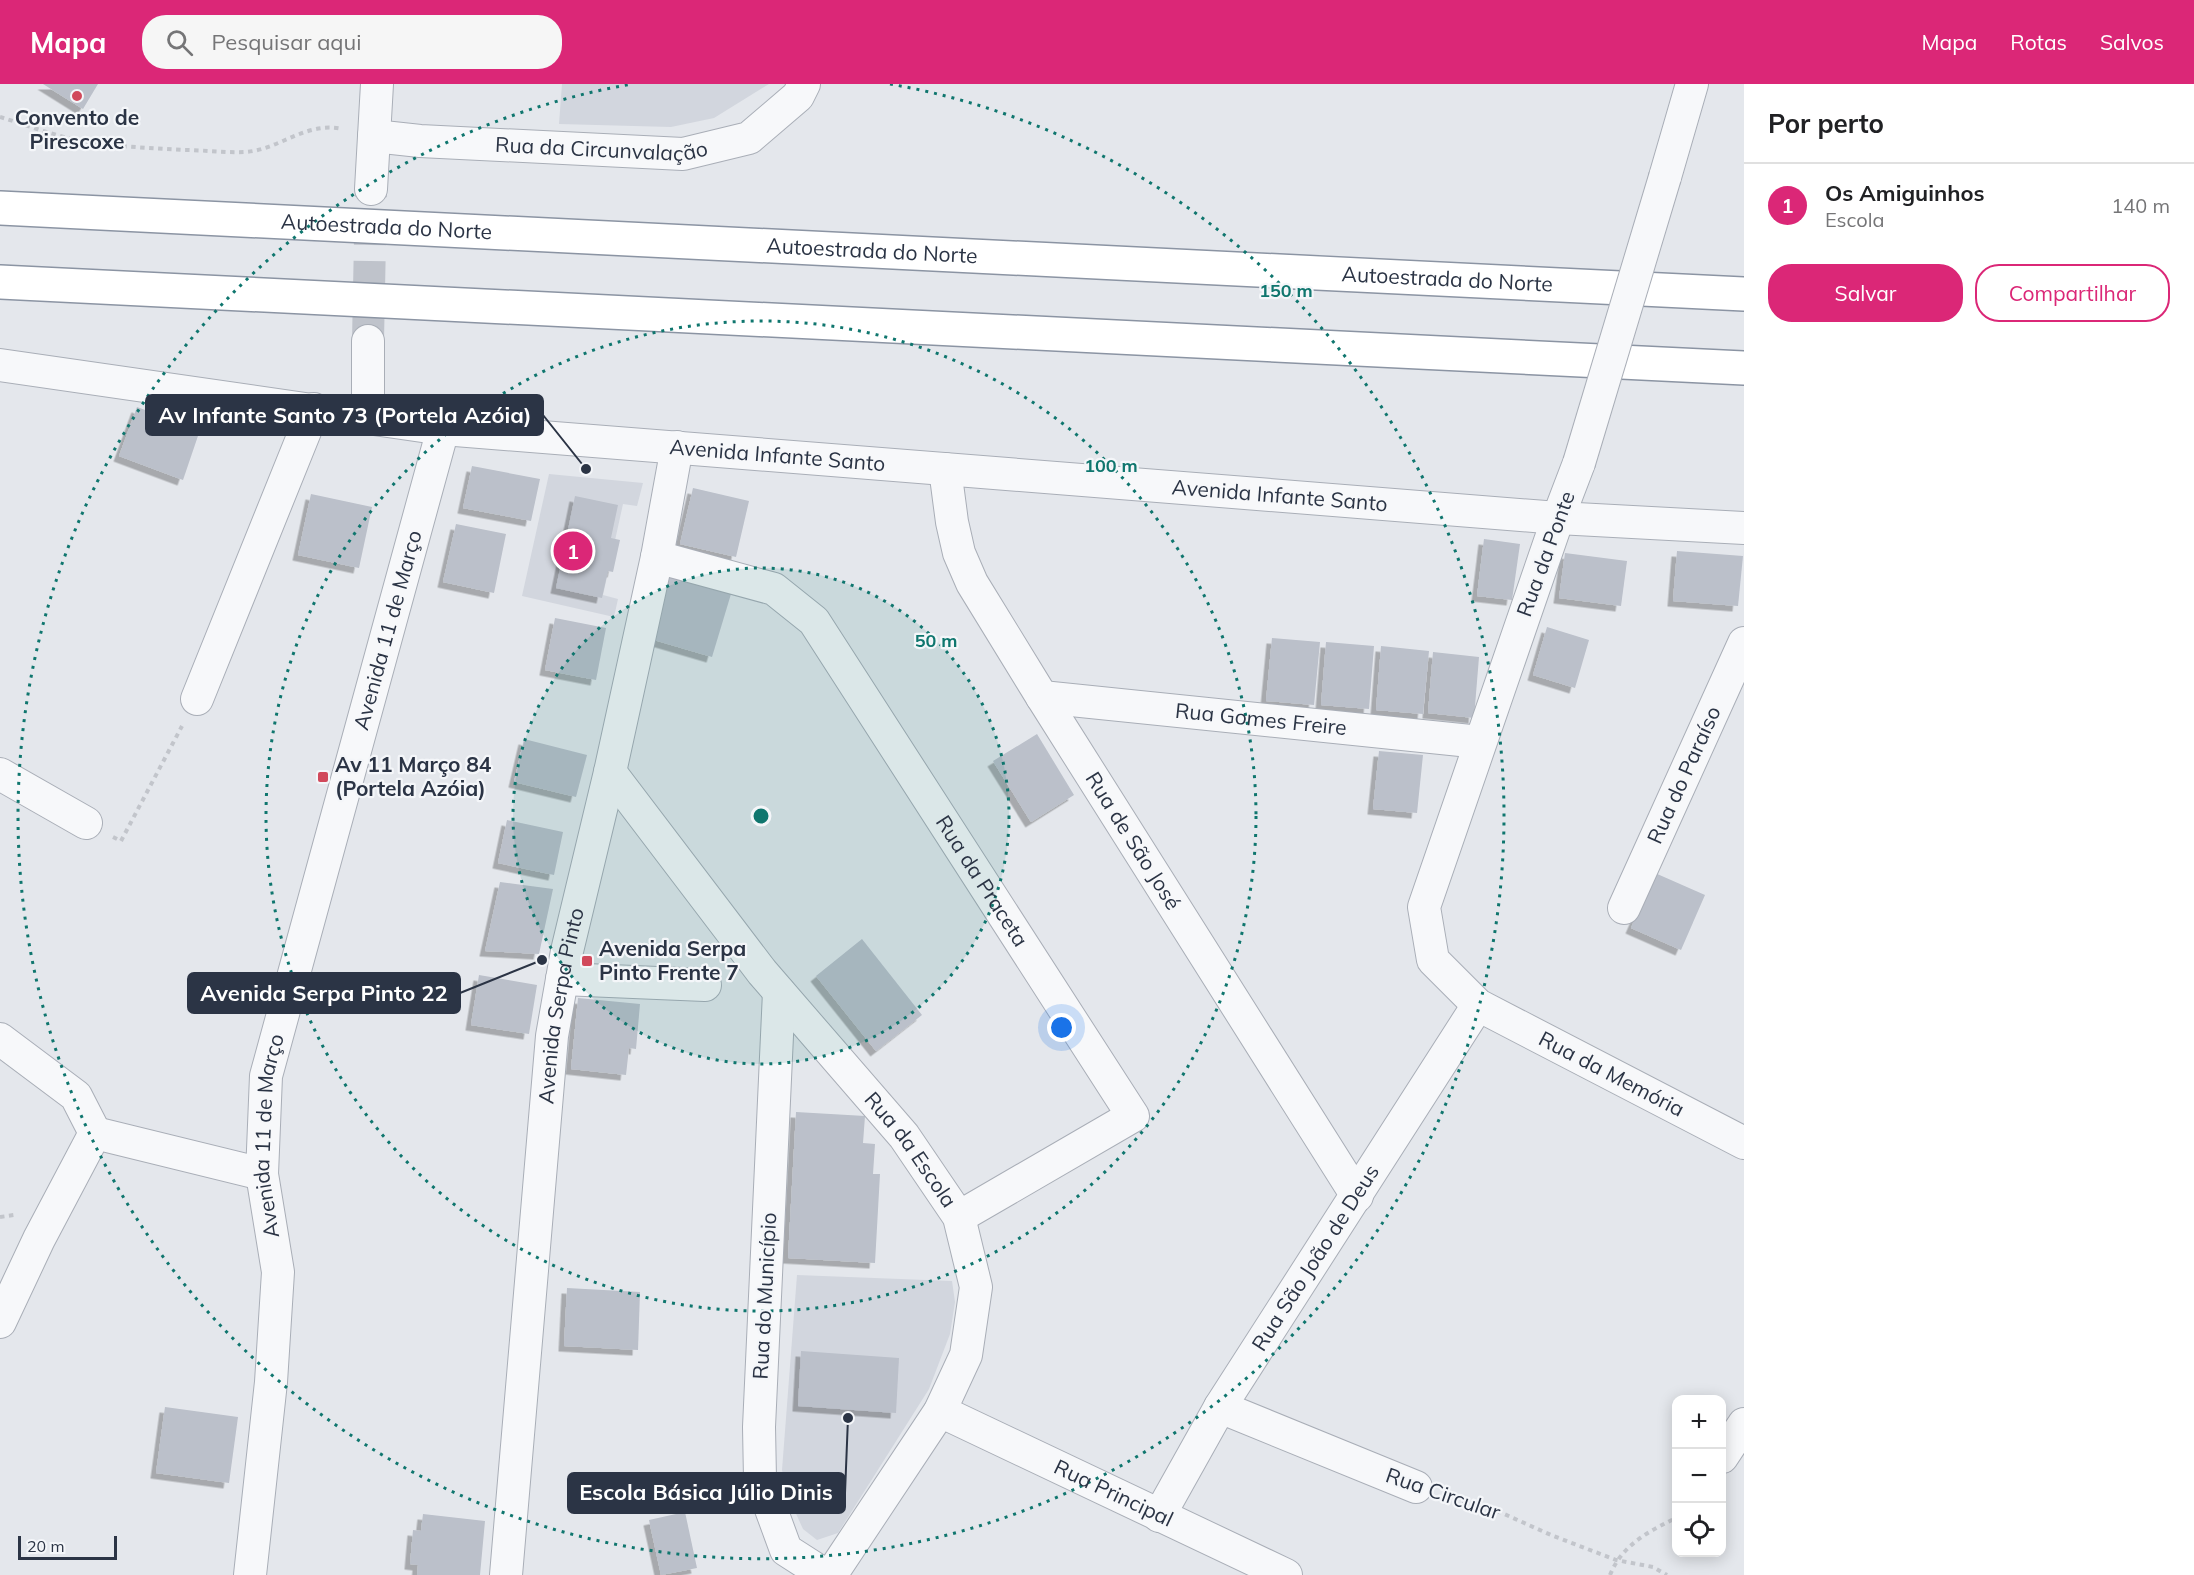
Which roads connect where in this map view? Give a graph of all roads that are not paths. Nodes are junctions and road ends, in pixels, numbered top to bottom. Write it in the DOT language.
graph roads {
  1 [pos="377,84"];
  2 [pos="804,84"];
  3 [pos="1692,84"];
  4 [pos="374,136"];
  5 [pos="371,189"];
  6 [pos="0,208"];
  7 [pos="0,282"];
  8 [pos="1744,294"];
  9 [pos="368,341"];
  10 [pos="0,365"];
  11 [pos="1744,368"];
  12 [pos="314,410"];
  13 [pos="368,417"];
  14 [pos="443,429"];
  15 [pos="678,447"];
  16 [pos="945,469"];
  17 [pos="1558,518"];
  18 [pos="1744,528"];
  19 [pos="657,557"];
  20 [pos="1744,643"];
  21 [pos="1042,697"];
  22 [pos="197,699"];
  23 [pos="1480,742"];
  24 [pos="610,772"];
  25 [pos="0,774"];
  26 [pos="86,823"];
  27 [pos="1623,908"];
  28 [pos="562,979"];
  29 [pos="705,984"];
  30 [pos="779,992"];
  31 [pos="1478,1005"];
  32 [pos="0,1039"];
  33 [pos="95,1132"];
  34 [pos="1744,1143"];
  35 [pos="262,1174"];
  36 [pos="1357,1196"];
  37 [pos="959,1216"];
  38 [pos="0,1322"];
  39 [pos="1220,1407"];
  40 [pos="940,1411"];
  41 [pos="1744,1424"];
  42 [pos="1726,1451"];
  43 [pos="1416,1487"];
  44 [pos="1159,1516"];
  45 [pos="250,1575"];
  46 [pos="506,1575"];
  47 [pos="825,1575"];
  48 [pos="831,1575"];
  49 [pos="1286,1575"];
  1 -- 4 [label="street"];
  2 -- 4 [label="street, Rua da Circunvalação"];
  3 -- 17 [label="street, Rua da Ponte, bridge"];
  4 -- 5 [label="street"];
  6 -- 8 [label="highway, Autoestrada do Norte"];
  7 -- 11 [label="highway"];
  9 -- 13 [label="street"];
  10 -- 12 [label="street, Avenida Infante Santo"];
  12 -- 13 [label="street, Avenida Infante Santo"];
  12 -- 22 [label="street"];
  13 -- 14 [label="street, Avenida Infante Santo"];
  14 -- 15 [label="street, Avenida Infante Santo"];
  14 -- 35 [label="street, Avenida 11 de Março"];
  15 -- 16 [label="street, Avenida Infante Santo"];
  15 -- 19 [label="street, Avenida Serpa Pinto"];
  16 -- 17 [label="street, Avenida Infante Santo"];
  16 -- 21 [label="street, Rua de São José"];
  17 -- 18 [label="street, Avenida Infante Santo"];
  17 -- 23 [label="street, Rua da Ponte"];
  19 -- 24 [label="street, Avenida Serpa Pinto"];
  19 -- 37 [label="street, Rua da Praceta"];
  20 -- 27 [label="street, Rua do Paraíso"];
  21 -- 23 [label="street, Rua Gomes Freire"];
  21 -- 36 [label="street, Rua de São José"];
  23 -- 31 [label="street, Rua da Ponte"];
  24 -- 28 [label="street, Avenida Serpa Pinto"];
  24 -- 30 [label="street, Rua da Escola"];
  25 -- 26 [label="street"];
  28 -- 29 [label="street"];
  28 -- 46 [label="street, Avenida Serpa Pinto"];
  30 -- 37 [label="street, Rua da Escola"];
  30 -- 47 [label="street, Rua do Município"];
  31 -- 34 [label="street, Rua da Memória"];
  31 -- 36 [label="street, Rua São João de Deus"];
  32 -- 33 [label="street"];
  33 -- 35 [label="street"];
  33 -- 38 [label="street"];
  35 -- 45 [label="street, Avenida 11 de Março"];
  36 -- 39 [label="street, Rua São João de Deus"];
  37 -- 40 [label="street, Rua da Escola"];
  39 -- 43 [label="street, Rua Circular"];
  39 -- 44 [label="street, Rua São João de Deus"];
  40 -- 44 [label="street, Rua Principal"];
  40 -- 48 [label="street, Rua da Escola"];
  41 -- 42 [label="street"];
  44 -- 49 [label="street, Rua Principal"];
}
